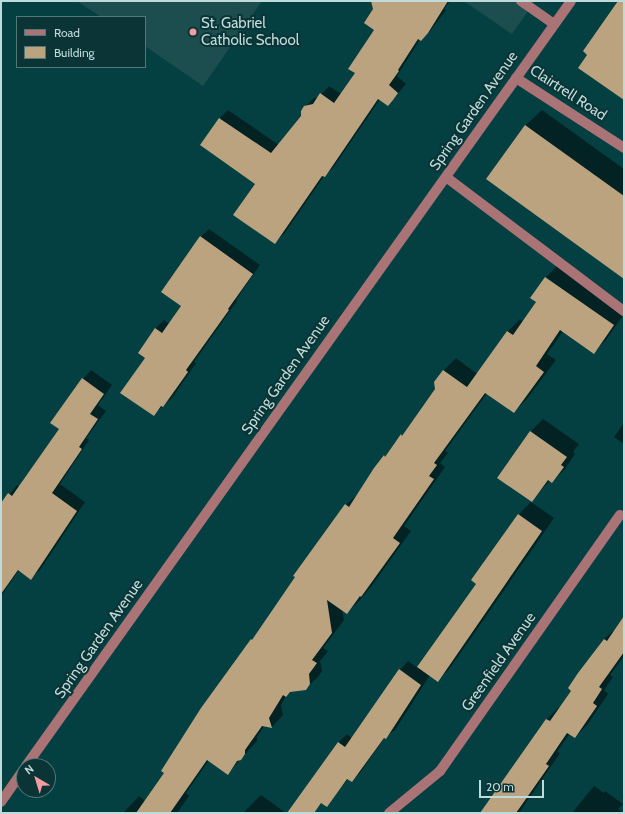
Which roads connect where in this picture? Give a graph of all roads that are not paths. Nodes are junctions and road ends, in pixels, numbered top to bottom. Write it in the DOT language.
graph roads {
  1 [pos="521,1"];
  2 [pos="571,1"];
  3 [pos="554,24"];
  4 [pos="516,78"];
  5 [pos="624,148"];
  6 [pos="446,177"];
  7 [pos="624,311"];
  8 [pos="620,515"];
  9 [pos="32,758"];
  10 [pos="16,780"];
  11 [pos="1,802"];
  12 [pos="389,813"];
  1 -- 3 [label="street"];
  2 -- 3 [label="street, Spring Garden Avenue"];
  3 -- 4 [label="street, Spring Garden Avenue"];
  4 -- 5 [label="street, Clairtrell Road"];
  4 -- 6 [label="street, Spring Garden Avenue"];
  6 -- 7 [label="street"];
  6 -- 9 [label="street, Spring Garden Avenue"];
  8 -- 12 [label="street, Greenfield Avenue"];
  10 -- 11 [label="street"];
}
